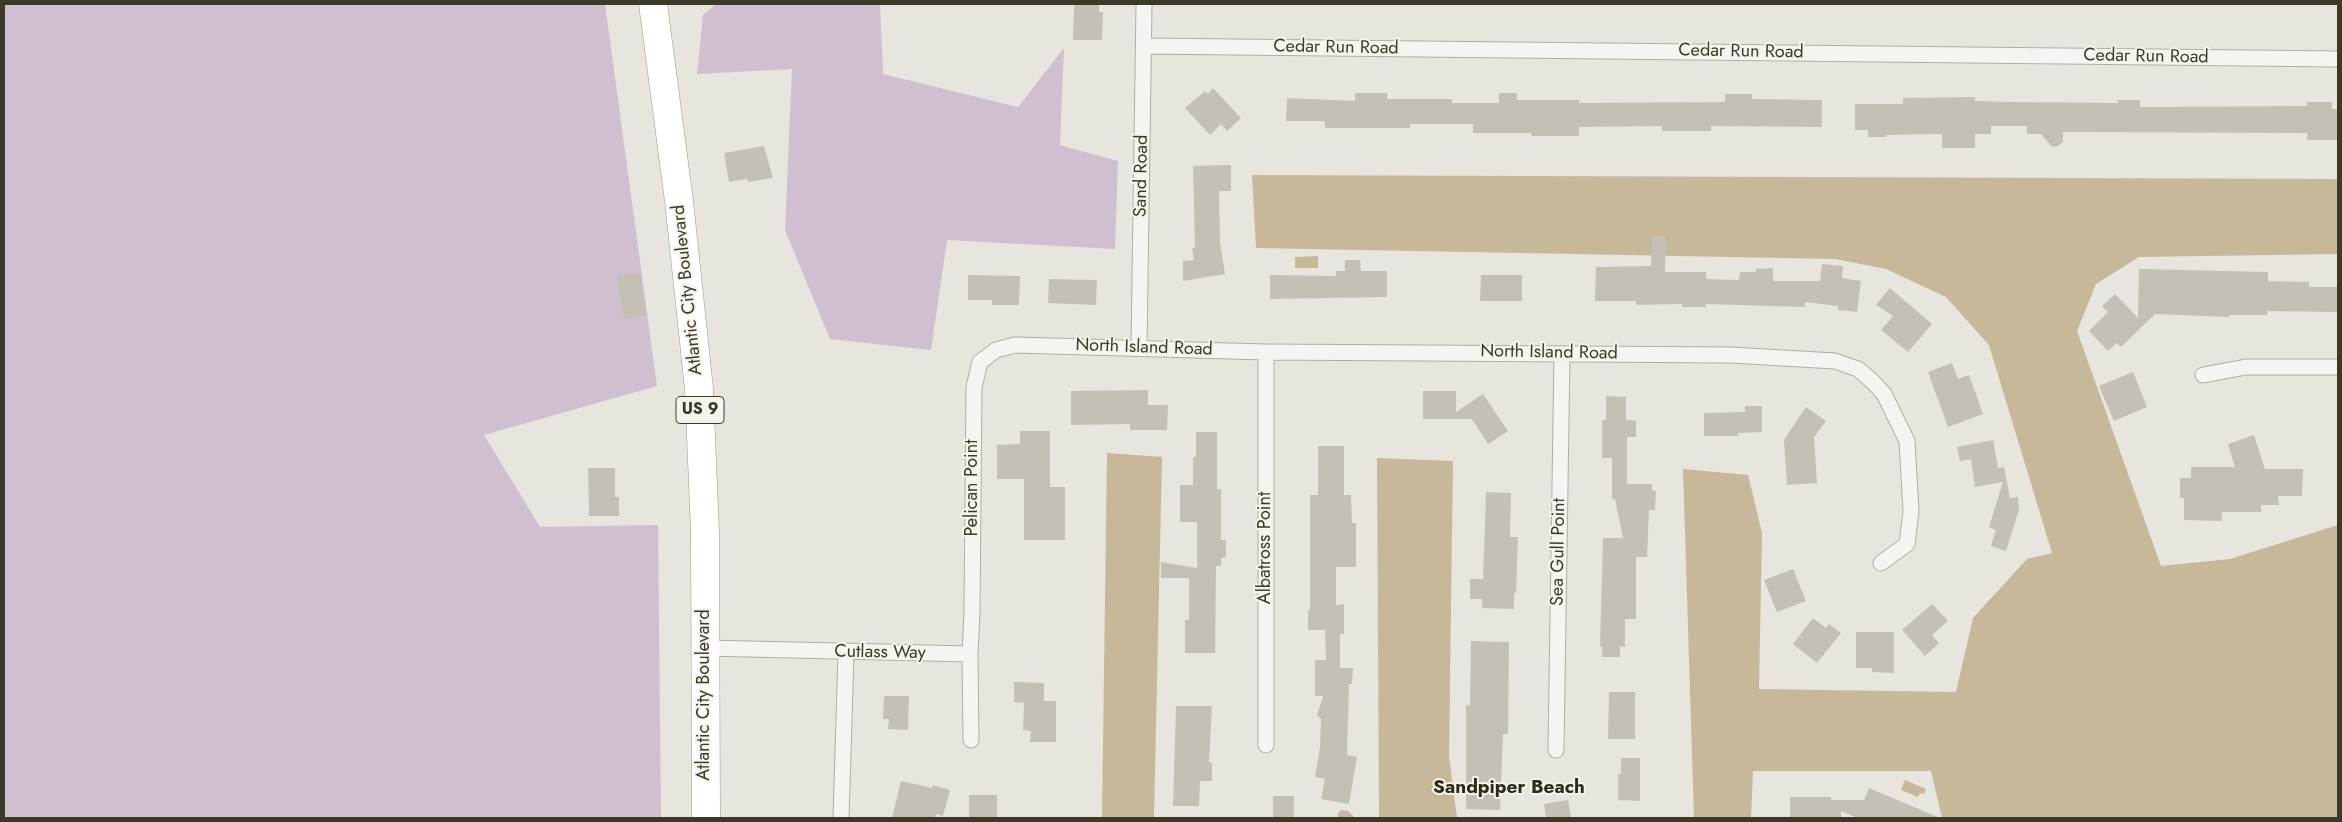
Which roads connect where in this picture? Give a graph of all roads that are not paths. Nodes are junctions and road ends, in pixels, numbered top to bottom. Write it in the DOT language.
graph roads {
  1 [pos="652,4"];
  2 [pos="1144,4"];
  3 [pos="1144,46"];
  4 [pos="2338,59"];
  5 [pos="1015,345"];
  6 [pos="1139,348"];
  7 [pos="1266,352"];
  8 [pos="1562,354"];
  9 [pos="2338,367"];
  10 [pos="2203,375"];
  11 [pos="1881,563"];
  12 [pos="704,648"];
  13 [pos="846,652"];
  14 [pos="970,654"];
  15 [pos="971,740"];
  16 [pos="1266,745"];
  17 [pos="1556,750"];
  18 [pos="706,818"];
  19 [pos="841,818"];
  1 -- 12 [label="highway, Atlantic City Boulevard / US 9"];
  2 -- 3 [label="street, Sand Road"];
  3 -- 4 [label="street, Cedar Run Road"];
  3 -- 6 [label="street, Sand Road"];
  5 -- 6 [label="street, North Island Road"];
  5 -- 14 [label="street, Pelican Point"];
  6 -- 7 [label="street, North Island Road"];
  7 -- 8 [label="street, North Island Road"];
  7 -- 16 [label="street, Albatross Point"];
  8 -- 11 [label="street, North Island Road"];
  8 -- 17 [label="street, Sea Gull Point"];
  9 -- 10 [label="street"];
  12 -- 13 [label="street, Cutlass Way"];
  12 -- 18 [label="highway, Atlantic City Boulevard / US 9"];
  13 -- 14 [label="street, Cutlass Way"];
  13 -- 19 [label="street"];
  14 -- 15 [label="street"];
}
